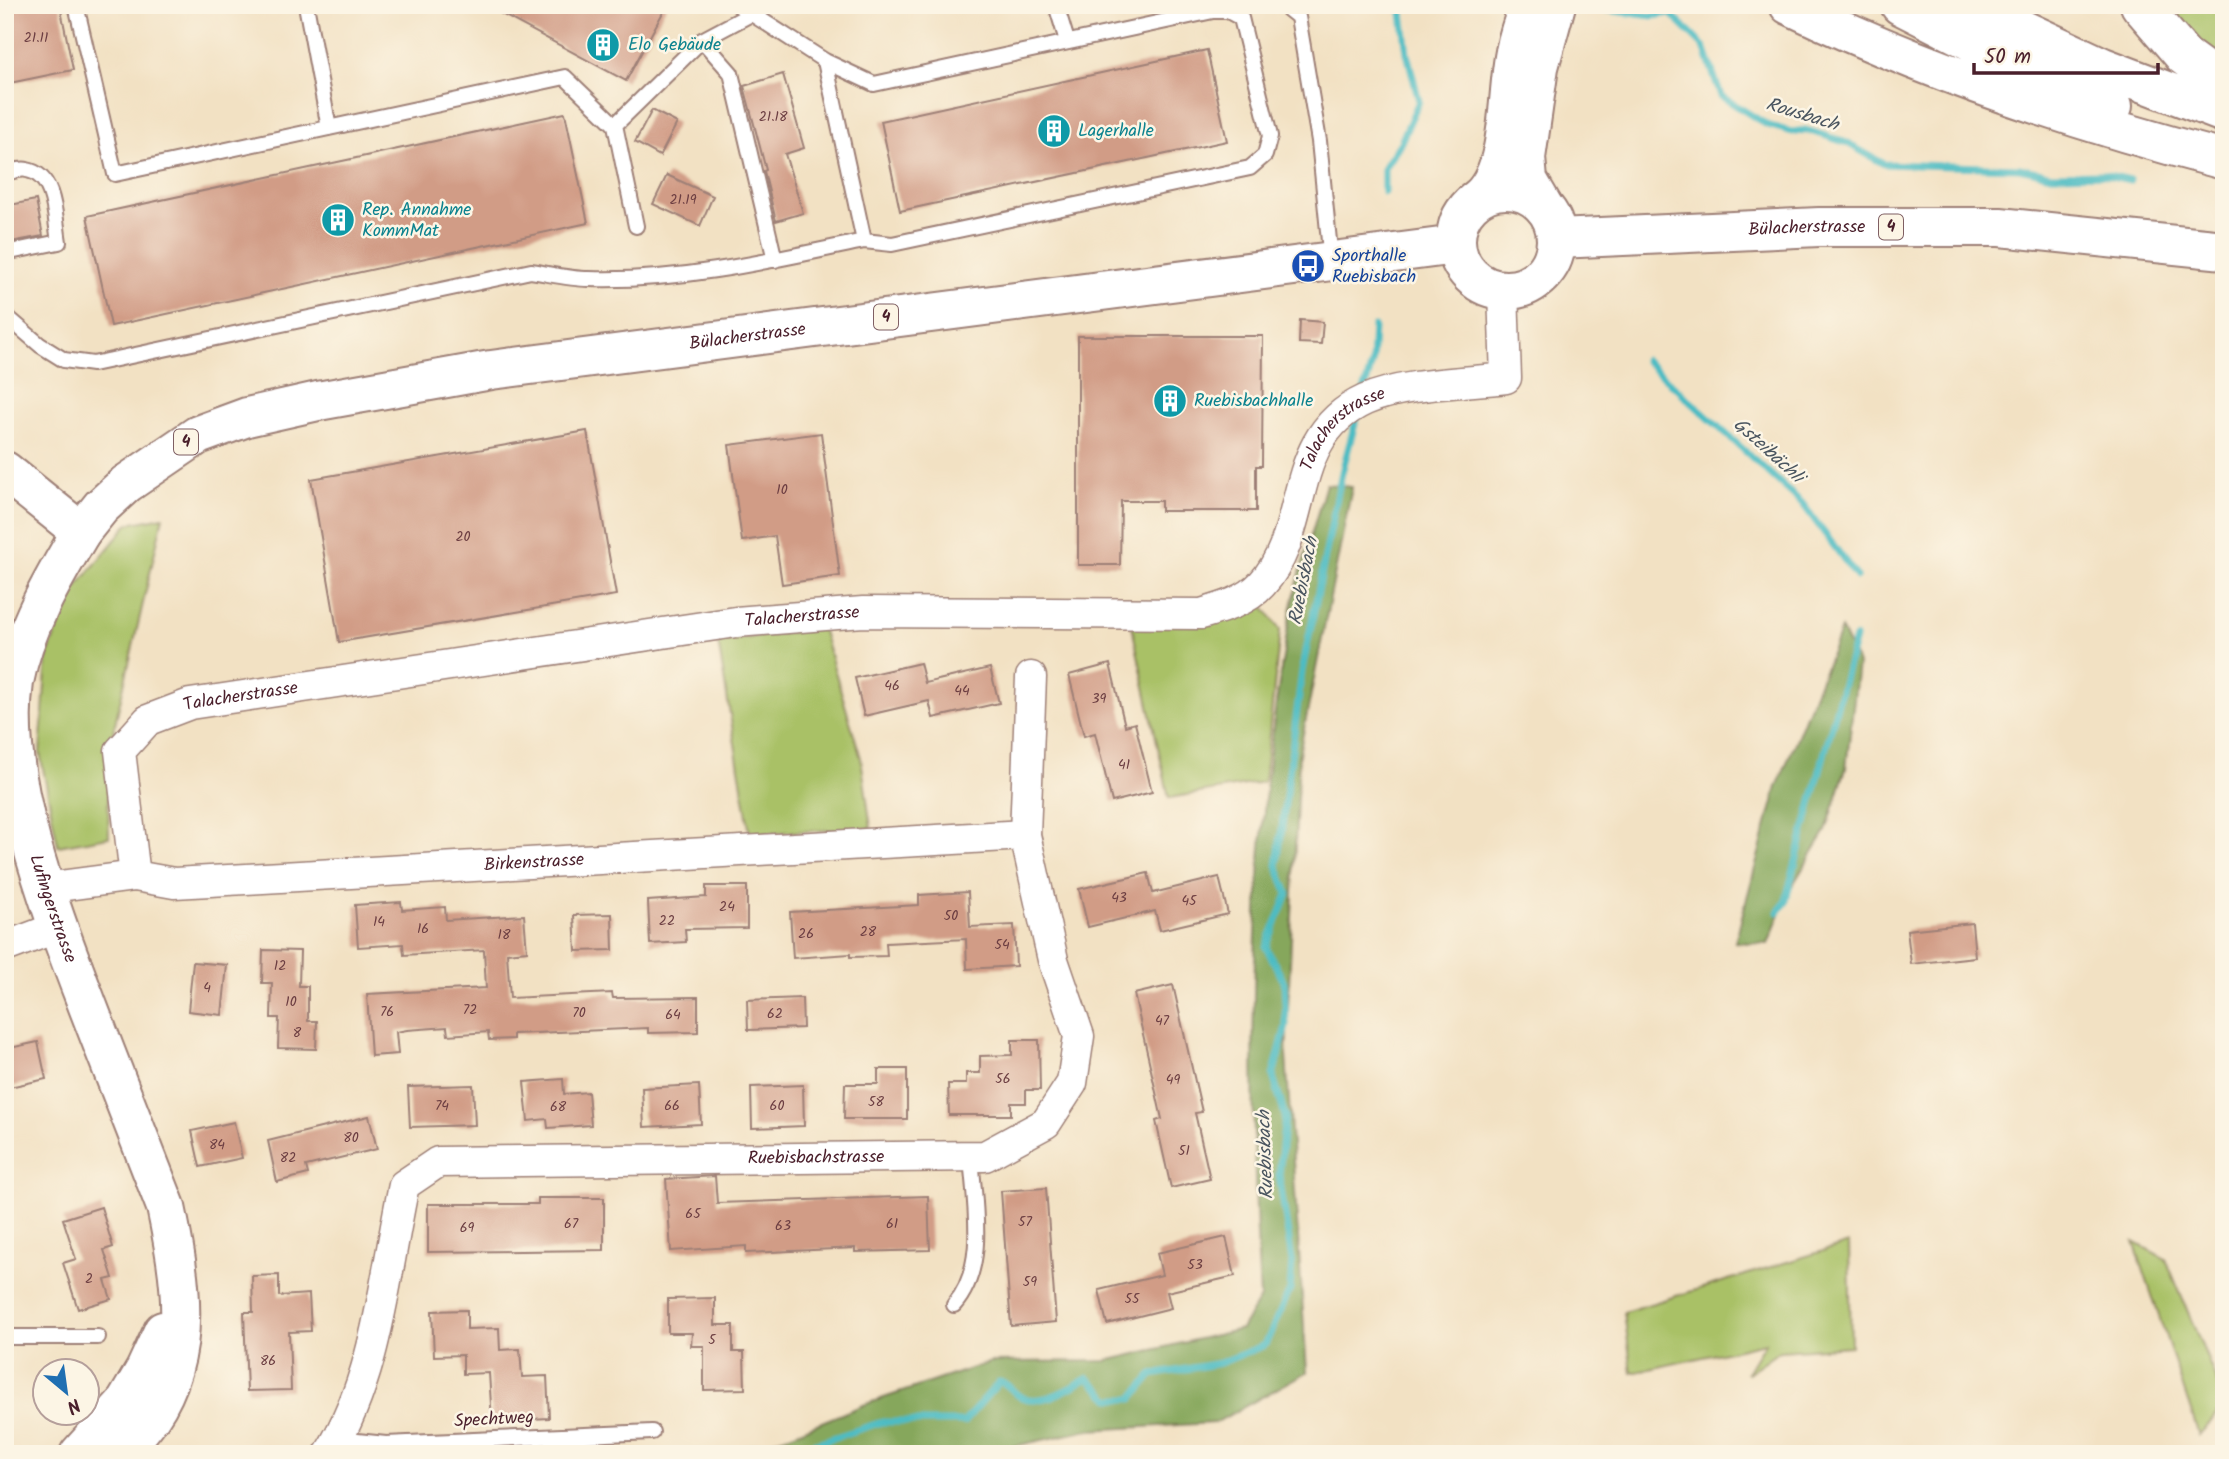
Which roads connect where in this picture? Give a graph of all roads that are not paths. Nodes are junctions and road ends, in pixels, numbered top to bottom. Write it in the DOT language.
graph roads {
  1 [pos="76,5"];
  2 [pos="306,5"];
  3 [pos="1056,5"];
  4 [pos="1238,5"];
  5 [pos="1283,5"];
  6 [pos="1529,5"];
  7 [pos="1556,5"];
  8 [pos="1789,5"];
  9 [pos="1900,5"];
  10 [pos="1970,5"];
  11 [pos="2140,5"];
  12 [pos="747,8"];
  13 [pos="1213,11"];
  14 [pos="702,40"];
  15 [pos="1068,41"];
  16 [pos="825,61"];
  17 [pos="2224,85"];
  18 [pos="2224,113"];
  19 [pos="615,125"];
  20 [pos="329,128"];
  21 [pos="2224,147"];
  22 [pos="2224,160"];
  23 [pos="5,173"];
  24 [pos="1481,196"];
  25 [pos="1542,204"];
  26 [pos="636,226"];
  27 [pos="1557,239"];
  28 [pos="864,241"];
  29 [pos="1455,245"];
  30 [pos="2224,250"];
  31 [pos="5,253"];
  32 [pos="775,260"];
  33 [pos="1331,262"];
  34 [pos="1503,290"];
  35 [pos="5,315"];
  36 [pos="5,471"];
  37 [pos="81,532"];
  38 [pos="1031,677"];
  39 [pos="1025,835"];
  40 [pos="135,876"];
  41 [pos="44,888"];
  42 [pos="58,927"];
  43 [pos="5,947"];
  44 [pos="971,1156"];
  45 [pos="179,1297"];
  46 [pos="954,1305"];
  47 [pos="5,1337"];
  48 [pos="98,1337"];
  49 [pos="652,1432"];
  50 [pos="334,1446"];
  51 [pos="79,1454"];
  52 [pos="120,1454"];
  1 -- 20 [label="lane"];
  2 -- 20 [label="lane"];
  3 -- 15 [label="lane"];
  4 -- 13 [label="lane"];
  5 -- 33 [label="lane"];
  6 -- 24 [label="main road"];
  7 -- 25 [label="main road"];
  8 -- 22 [label="main road"];
  9 -- 21 [label="main road"];
  10 -- 18 [label="main road"];
  11 -- 17 [label="main road"];
  12 -- 14 [label="lane"];
  12 -- 16 [label="lane"];
  13 -- 15 [label="lane"];
  13 -- 28 [label="lane"];
  14 -- 19 [label="lane"];
  14 -- 32 [label="lane"];
  15 -- 16 [label="lane"];
  16 -- 28 [label="lane"];
  19 -- 20 [label="lane"];
  19 -- 26 [label="lane"];
  23 -- 31 [label="lane"];
  24 -- 25 [label="main road"];
  24 -- 29 [label="main road"];
  25 -- 27 [label="main road"];
  27 -- 30 [label="main road, Bülacherstrasse / 4"];
  27 -- 34 [label="main road"];
  28 -- 32 [label="lane"];
  29 -- 33 [label="main road, Bülacherstrasse / 4"];
  29 -- 34 [label="main road"];
  32 -- 35 [label="lane"];
  33 -- 37 [label="main road, Bülacherstrasse / 4"];
  34 -- 40 [label="street, Talacherstrasse"];
  36 -- 37 [label="main road"];
  37 -- 41 [label="main road, Lufingerstrasse"];
  38 -- 39 [label="street, Ruebisbachstrasse"];
  39 -- 40 [label="street, Birkenstrasse"];
  39 -- 44 [label="street, Ruebisbachstrasse"];
  40 -- 41 [label="street, Birkenstrasse"];
  41 -- 42 [label="main road, Lufingerstrasse"];
  42 -- 43 [label="street"];
  42 -- 45 [label="main road, Lufingerstrasse"];
  44 -- 46 [label="lane"];
  44 -- 50 [label="street, Ruebisbachstrasse"];
  45 -- 51 [label="main road, Lufingerstrasse"];
  45 -- 52 [label="main road, Lufingerstrasse"];
  47 -- 48 [label="lane"];
  49 -- 50 [label="lane, Spechtweg"];
}
